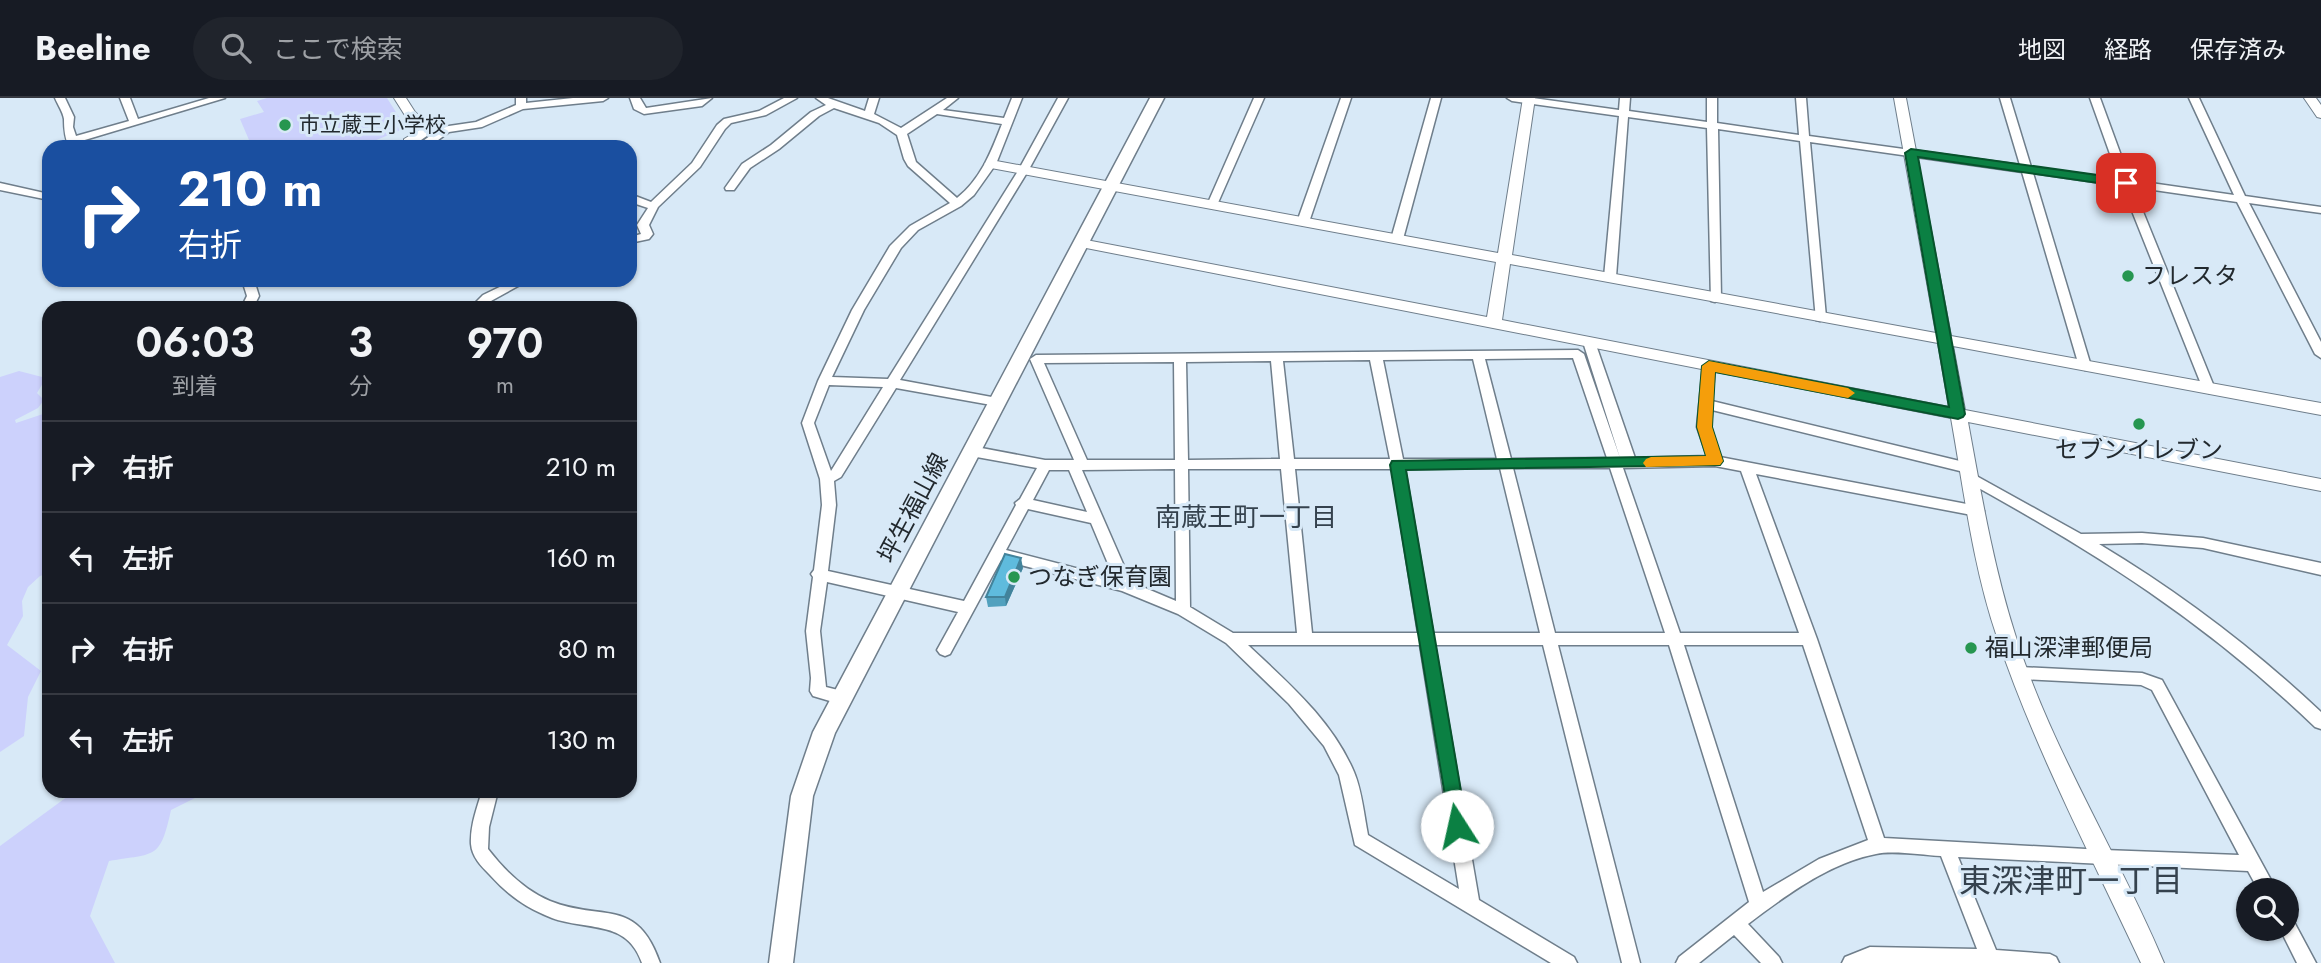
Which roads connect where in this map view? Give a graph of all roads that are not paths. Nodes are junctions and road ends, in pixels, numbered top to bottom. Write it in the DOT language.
graph roads {
  1 [pos="60,98"];
  2 [pos="125,98"];
  3 [pos="220,98"];
  4 [pos="400,98"];
  5 [pos="603,98"];
  6 [pos="635,98"];
  7 [pos="707,98"];
  8 [pos="821,98"];
  9 [pos="874,98"];
  10 [pos="953,98"];
  11 [pos="1017,98"];
  12 [pos="1063,98"];
  13 [pos="1157,98"];
  14 [pos="1259,98"];
  15 [pos="1346,98"];
  16 [pos="1436,98"];
  17 [pos="1512,98"];
  18 [pos="1625,98"];
  19 [pos="1712,98"];
  20 [pos="1801,98"];
  21 [pos="1900,98"];
  22 [pos="2005,98"];
  23 [pos="2095,98"];
  24 [pos="2194,98"];
  25 [pos="2310,98"];
  26 [pos="783,99"];
  27 [pos="1529,99"];
  28 [pos="188,102"];
  29 [pos="521,102"];
  30 [pos="833,106"];
  31 [pos="935,111"];
  32 [pos="870,113"];
  33 [pos="1624,113"];
  34 [pos="2321,114"];
  35 [pos="134,122"];
  36 [pos="1008,122"];
  37 [pos="1713,125"];
  38 [pos="901,133"];
  39 [pos="1805,138"];
  40 [pos="72,140"];
  41 [pos="84,140"];
  42 [pos="413,140"];
  43 [pos="431,140"];
  44 [pos="1911,153"];
  45 [pos="991,164"];
  46 [pos="2025,168"];
  47 [pos="1023,171"];
  48 [pos="2126,183"];
  49 [pos="0,186"];
  50 [pos="1110,187"];
  51 [pos="730,188"];
  52 [pos="42,193"];
  53 [pos="2241,199"];
  54 [pos="637,202"];
  55 [pos="957,204"];
  56 [pos="1212,205"];
  57 [pos="653,206"];
  58 [pos="2321,210"];
  59 [pos="1303,222"];
  60 [pos="637,239"];
  61 [pos="1397,239"];
  62 [pos="1081,243"];
  63 [pos="1506,258"];
  64 [pos="1610,277"];
  65 [pos="509,287"];
  66 [pos="1715,298"];
  67 [pos="484,301"];
  68 [pos="1820,317"];
  69 [pos="1494,323"];
  70 [pos="1946,340"];
  71 [pos="1589,342"];
  72 [pos="2321,354"];
  73 [pos="1478,356"];
  74 [pos="1376,357"];
  75 [pos="1278,358"];
  76 [pos="1180,359"];
  77 [pos="1709,366"];
  78 [pos="2085,366"];
  79 [pos="824,381"];
  80 [pos="892,383"];
  81 [pos="2209,389"];
  82 [pos="997,402"];
  83 [pos="1705,404"];
  84 [pos="2321,409"];
  85 [pos="1958,414"];
  86 [pos="971,451"];
  87 [pos="1715,461"];
  88 [pos="1623,464"];
  89 [pos="1181,465"];
  90 [pos="1289,465"];
  91 [pos="1398,465"];
  92 [pos="1045,466"];
  93 [pos="1078,466"];
  94 [pos="1506,466"];
  95 [pos="1747,468"];
  96 [pos="1969,473"];
  97 [pos="827,479"];
  98 [pos="2321,485"];
  99 [pos="1022,503"];
  100 [pos="1978,511"];
  101 [pos="1096,519"];
  102 [pos="2076,538"];
  103 [pos="996,553"];
  104 [pos="2321,569"];
  105 [pos="818,575"];
  106 [pos="1125,586"];
  107 [pos="897,592"];
  108 [pos="967,608"];
  109 [pos="1183,610"];
  110 [pos="1231,639"];
  111 [pos="1305,639"];
  112 [pos="1425,639"];
  113 [pos="1809,639"];
  114 [pos="1550,640"];
  115 [pos="1675,640"];
  116 [pos="944,650"];
  117 [pos="2020,673"];
  118 [pos="841,697"];
  119 [pos="2321,722"];
  120 [pos="488,798"];
  121 [pos="1878,845"];
  122 [pos="1946,848"];
  123 [pos="2104,858"];
  124 [pos="2253,863"];
  125 [pos="2261,878"];
  126 [pos="1471,906"];
  127 [pos="1759,906"];
  128 [pos="1735,923"];
  129 [pos="2295,941"];
  130 [pos="1991,961"];
  131 [pos="652,963"];
  132 [pos="780,963"];
  133 [pos="1568,963"];
  134 [pos="1631,963"];
  135 [pos="1685,963"];
  136 [pos="1773,963"];
  137 [pos="1851,963"];
  138 [pos="2050,963"];
  139 [pos="2153,963"];
  140 [pos="2307,963"];
  1 -- 40 [label="street"];
  2 -- 35 [label="street"];
  3 -- 28 [label="street"];
  4 -- 42 [label="street"];
  5 -- 29 [label="street"];
  6 -- 7 [label="street"];
  8 -- 30 [label="street"];
  9 -- 32 [label="street"];
  10 -- 31 [label="street"];
  11 -- 36 [label="street"];
  12 -- 47 [label="street"];
  13 -- 50 [label="main road, 坪生福山線"];
  14 -- 56 [label="street"];
  15 -- 59 [label="street"];
  16 -- 61 [label="street"];
  17 -- 27 [label="street"];
  18 -- 33 [label="street"];
  19 -- 37 [label="street"];
  20 -- 39 [label="street"];
  21 -- 44 [label="street"];
  22 -- 46 [label="street"];
  23 -- 48 [label="street"];
  24 -- 53 [label="street"];
  25 -- 34 [label="street"];
  26 -- 57 [label="street"];
  27 -- 33 [label="street"];
  27 -- 63 [label="street"];
  28 -- 35 [label="street"];
  29 -- 43 [label="street"];
  30 -- 32 [label="street"];
  30 -- 51 [label="street"];
  31 -- 36 [label="street"];
  31 -- 38 [label="street"];
  32 -- 38 [label="street"];
  33 -- 37 [label="street"];
  33 -- 64 [label="street"];
  35 -- 41 [label="street"];
  36 -- 45 [label="street"];
  37 -- 39 [label="street"];
  37 -- 66 [label="street"];
  38 -- 55 [label="street"];
  39 -- 44 [label="street"];
  39 -- 68 [label="street"];
  44 -- 46 [label="street"];
  44 -- 70 [label="street"];
  45 -- 47 [label="street"];
  45 -- 55 [label="street"];
  46 -- 48 [label="street"];
  46 -- 78 [label="street"];
  47 -- 50 [label="street"];
  47 -- 80 [label="street"];
  48 -- 53 [label="street"];
  48 -- 81 [label="street"];
  49 -- 52 [label="street"];
  50 -- 56 [label="street"];
  50 -- 62 [label="main road, 坪生福山線"];
  53 -- 58 [label="street"];
  53 -- 72 [label="street"];
  54 -- 57 [label="street"];
  55 -- 79 [label="street"];
  56 -- 59 [label="street"];
  57 -- 60 [label="street"];
  59 -- 61 [label="street"];
  61 -- 63 [label="street"];
  62 -- 69 [label="street"];
  62 -- 82 [label="main road, 坪生福山線"];
  63 -- 64 [label="street"];
  63 -- 69 [label="street"];
  64 -- 66 [label="street"];
  65 -- 67 [label="street"];
  66 -- 68 [label="street"];
  68 -- 70 [label="street"];
  69 -- 71 [label="street"];
  70 -- 78 [label="street"];
  70 -- 85 [label="street"];
  71 -- 77 [label="street"];
  71 -- 88 [label="street"];
  73 -- 74 [label="street"];
  73 -- 88 [label="street"];
  73 -- 94 [label="street"];
  74 -- 75 [label="street"];
  74 -- 91 [label="street"];
  75 -- 76 [label="street"];
  75 -- 90 [label="street"];
  76 -- 89 [label="street"];
  76 -- 93 [label="street"];
  77 -- 83 [label="street"];
  77 -- 85 [label="street"];
  78 -- 81 [label="street"];
  79 -- 80 [label="street"];
  79 -- 97 [label="street"];
  80 -- 82 [label="street"];
  80 -- 97 [label="street"];
  81 -- 84 [label="street"];
  82 -- 86 [label="main road, 坪生福山線"];
  83 -- 87 [label="street"];
  83 -- 96 [label="street"];
  85 -- 96 [label="street"];
  85 -- 98 [label="street"];
  86 -- 92 [label="street"];
  86 -- 107 [label="main road, 坪生福山線"];
  87 -- 88 [label="street"];
  87 -- 95 [label="street"];
  88 -- 94 [label="street"];
  88 -- 115 [label="street"];
  89 -- 90 [label="street"];
  89 -- 93 [label="street"];
  89 -- 109 [label="street"];
  90 -- 91 [label="street"];
  90 -- 111 [label="street"];
  91 -- 94 [label="street"];
  91 -- 112 [label="street"];
  92 -- 93 [label="street"];
  92 -- 99 [label="street"];
  93 -- 101 [label="street"];
  94 -- 114 [label="street"];
  95 -- 100 [label="street"];
  95 -- 113 [label="street"];
  96 -- 100 [label="street"];
  96 -- 102 [label="street"];
  97 -- 105 [label="street"];
  99 -- 101 [label="street"];
  99 -- 103 [label="street"];
  100 -- 117 [label="street"];
  101 -- 106 [label="street"];
  102 -- 104 [label="street"];
  102 -- 119 [label="street"];
  103 -- 106 [label="street"];
  103 -- 108 [label="street"];
  105 -- 107 [label="street"];
  105 -- 118 [label="street"];
  106 -- 109 [label="street"];
  107 -- 108 [label="street"];
  107 -- 118 [label="main road, 坪生福山線"];
  108 -- 116 [label="street"];
  109 -- 110 [label="street"];
  110 -- 111 [label="street"];
  110 -- 126 [label="street"];
  111 -- 112 [label="street"];
  112 -- 114 [label="street"];
  112 -- 126 [label="street"];
  113 -- 115 [label="street"];
  113 -- 121 [label="street"];
  114 -- 115 [label="street"];
  114 -- 134 [label="street"];
  115 -- 127 [label="street"];
  117 -- 123 [label="street"];
  117 -- 124 [label="street"];
  118 -- 132 [label="main road, 坪生福山線"];
  120 -- 131 [label="street"];
  121 -- 122 [label="street"];
  121 -- 127 [label="street"];
  122 -- 123 [label="street"];
  122 -- 130 [label="street"];
  123 -- 124 [label="street"];
  123 -- 139 [label="street"];
  124 -- 125 [label="street"];
  126 -- 133 [label="street"];
  127 -- 128 [label="street"];
  128 -- 135 [label="street"];
  128 -- 136 [label="street"];
  129 -- 140 [label="street"];
  130 -- 137 [label="street"];
  130 -- 138 [label="street"];
}
